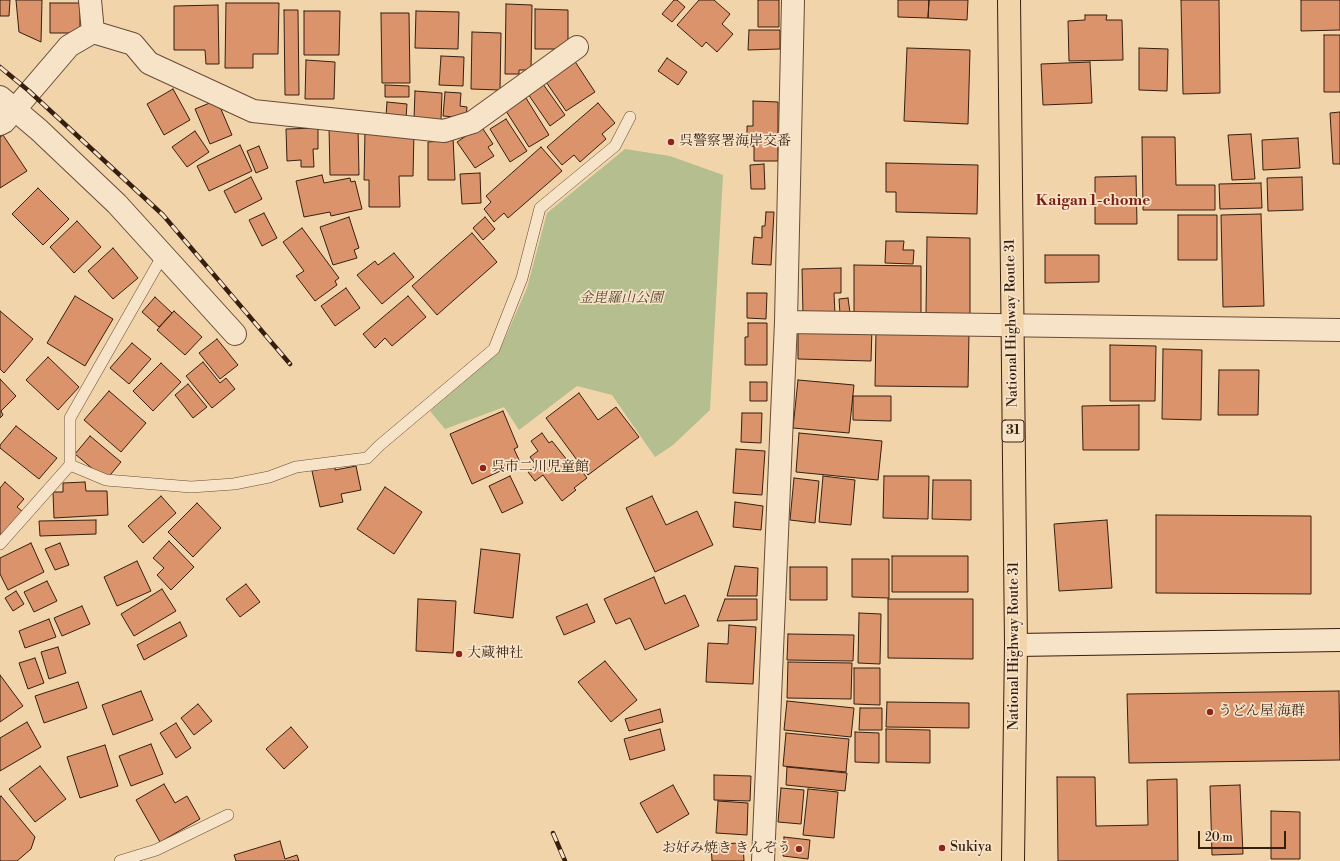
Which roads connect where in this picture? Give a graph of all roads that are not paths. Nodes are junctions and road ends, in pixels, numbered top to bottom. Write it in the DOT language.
graph roads {
  1 [pos="90,0"];
  2 [pos="793,0"];
  3 [pos="1009,0"];
  4 [pos="93,32"];
  5 [pos="577,47"];
  6 [pos="5,110"];
  7 [pos="630,117"];
  8 [pos="163,254"];
  9 [pos="786,322"];
  10 [pos="1012,324"];
  11 [pos="1340,330"];
  12 [pos="235,334"];
  13 [pos="70,465"];
  14 [pos="0,544"];
  15 [pos="1340,640"];
  16 [pos="1016,645"];
  17 [pos="228,815"];
  18 [pos="120,861"];
  19 [pos="763,861"];
  20 [pos="1013,861"];
  1 -- 4 [label="street"];
  2 -- 9 [label="street"];
  3 -- 10 [label="highway, National Highway Route 31 / 31"];
  4 -- 5 [label="street"];
  4 -- 6 [label="street"];
  6 -- 8 [label="street"];
  7 -- 13 [label="lane"];
  8 -- 12 [label="street"];
  8 -- 13 [label="lane"];
  9 -- 10 [label="street"];
  9 -- 19 [label="street"];
  10 -- 11 [label="street"];
  10 -- 16 [label="highway, National Highway Route 31 / 31"];
  13 -- 14 [label="lane"];
  15 -- 16 [label="street"];
  16 -- 20 [label="highway, National Highway Route 31 / 31"];
  17 -- 18 [label="lane"];
}
